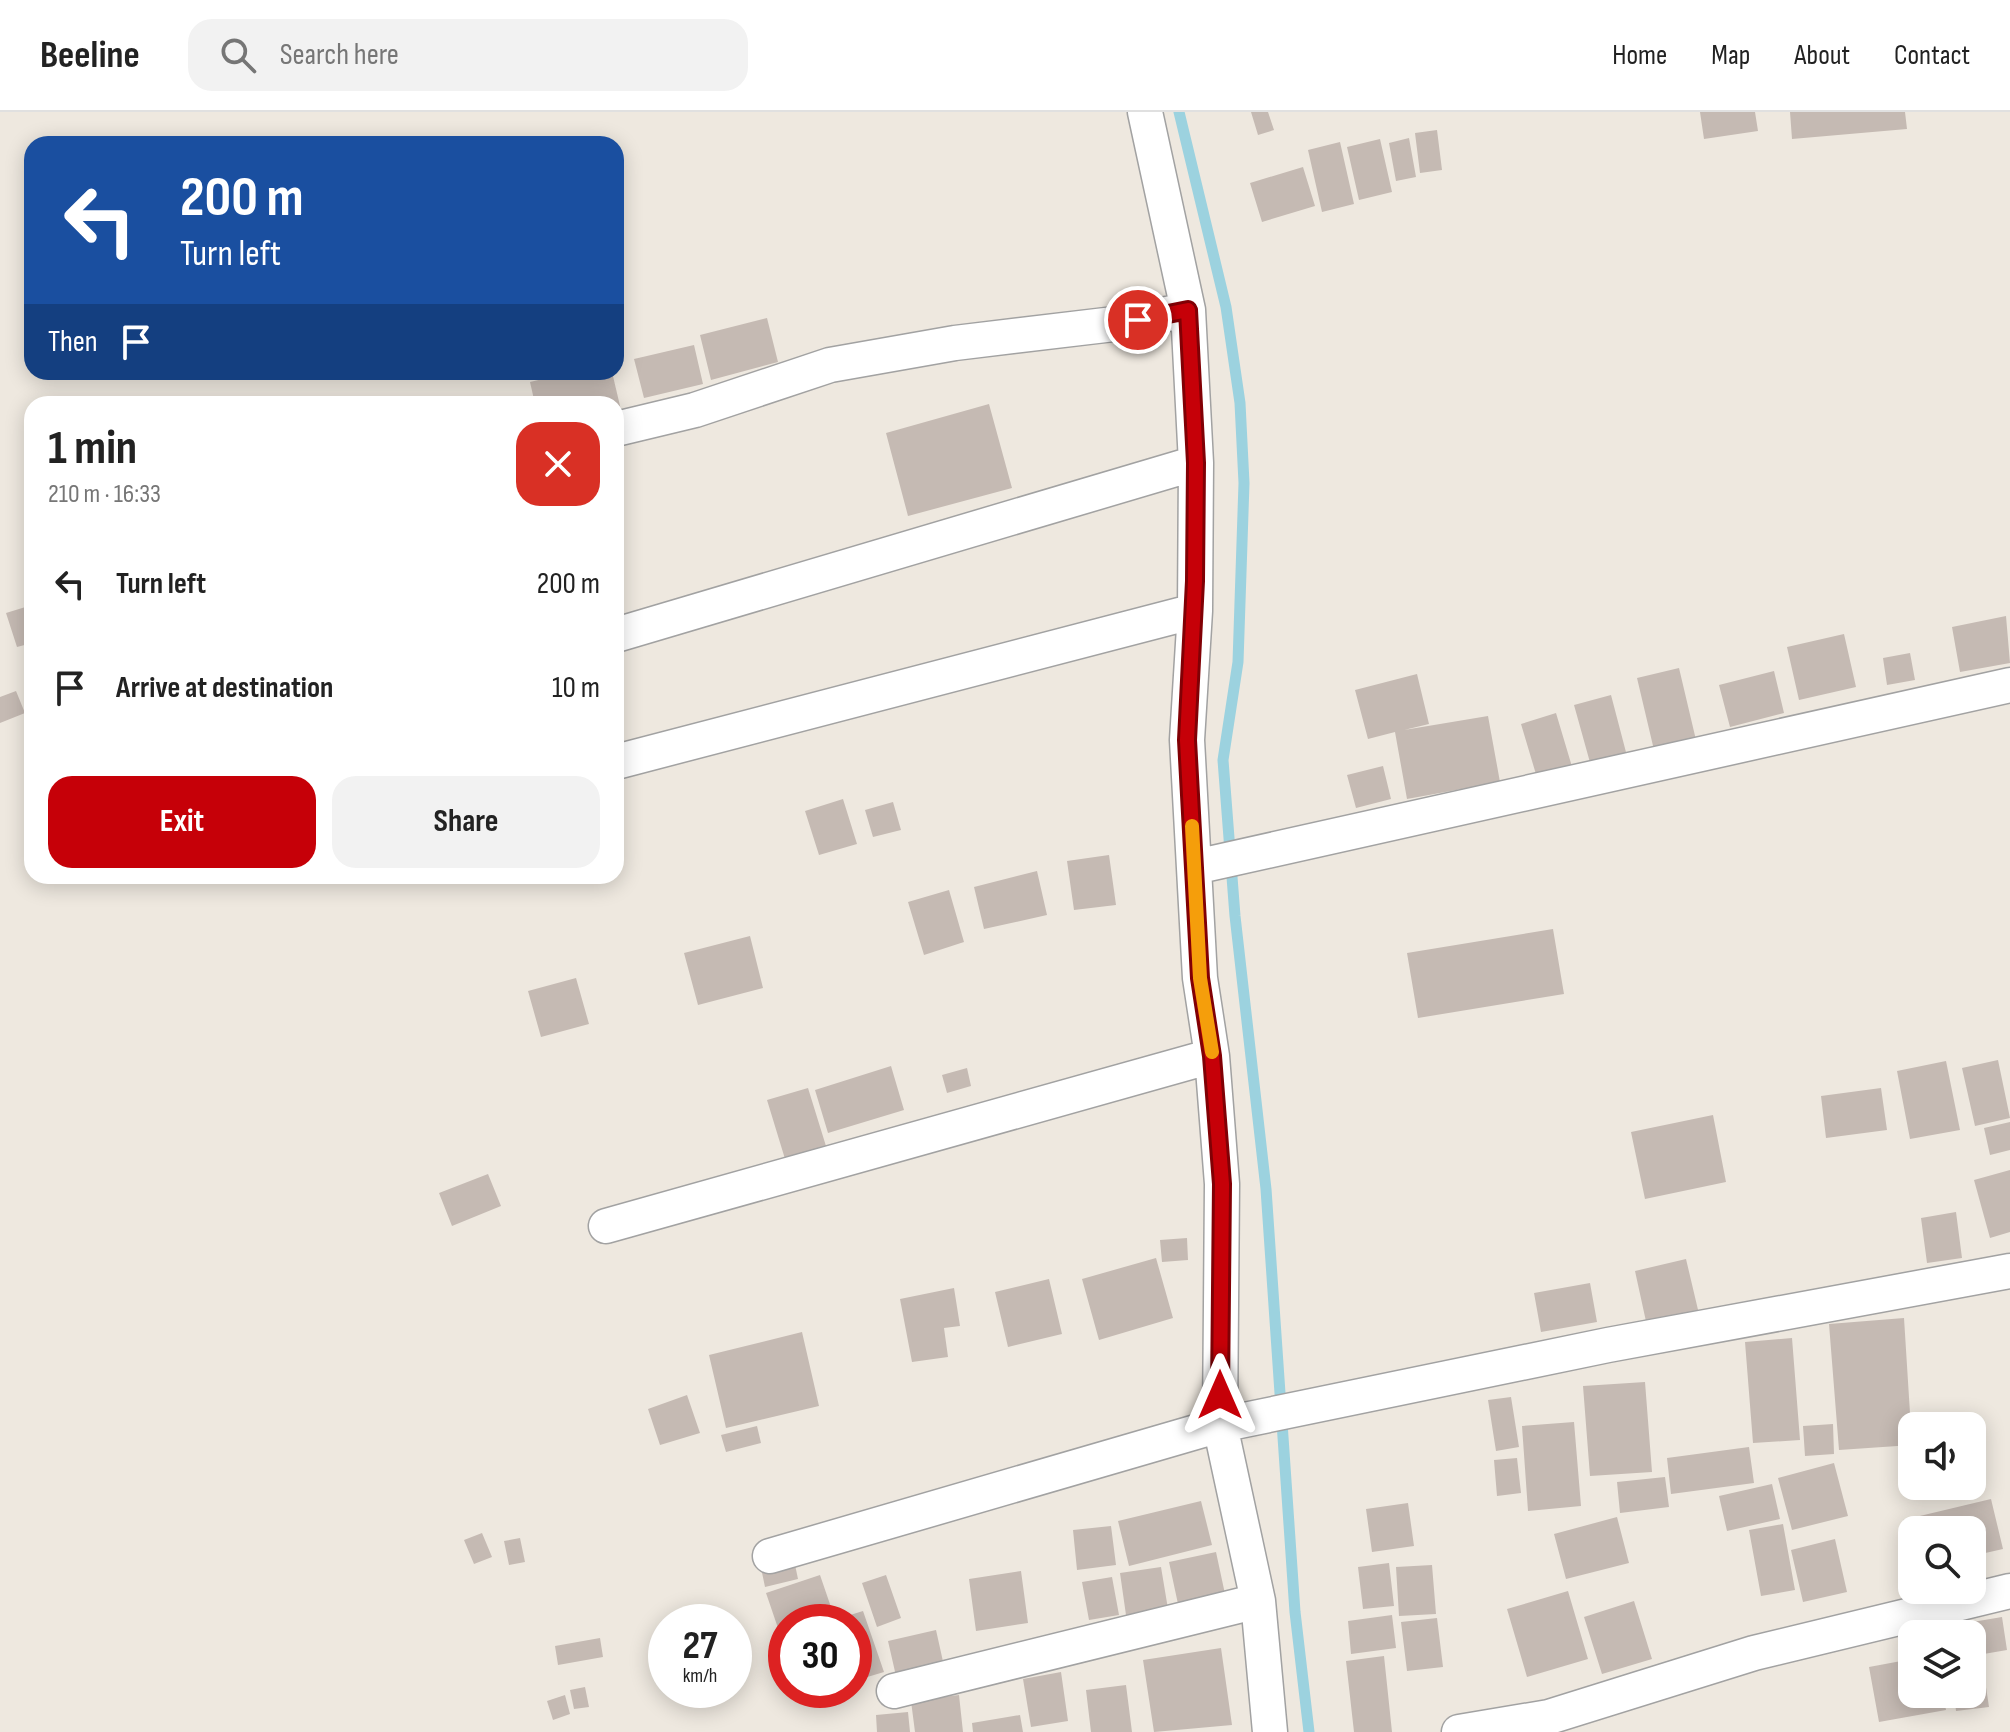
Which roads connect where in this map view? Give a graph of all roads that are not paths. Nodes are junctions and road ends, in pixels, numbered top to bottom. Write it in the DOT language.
graph roads {
  1 [pos="1145,112"];
  2 [pos="1188,310"];
  3 [pos="624,427"];
  4 [pos="1196,463"];
  5 [pos="1195,611"];
  6 [pos="624,633"];
  7 [pos="2010,685"];
  8 [pos="624,760"];
  9 [pos="1202,866"];
  10 [pos="1212,1056"];
  11 [pos="606,1226"];
  12 [pos="2010,1271"];
  13 [pos="1236,1422"];
  14 [pos="770,1556"];
  15 [pos="2010,1591"];
  16 [pos="1258,1601"];
  17 [pos="894,1691"];
  18 [pos="1270,1732"];
  19 [pos="1459,1732"];
  1 -- 2 [label="street"];
  2 -- 3 [label="street"];
  2 -- 4 [label="street"];
  4 -- 5 [label="street"];
  4 -- 6 [label="street"];
  5 -- 8 [label="street"];
  5 -- 9 [label="street"];
  7 -- 9 [label="street"];
  9 -- 10 [label="street"];
  10 -- 11 [label="street"];
  10 -- 13 [label="street"];
  12 -- 13 [label="street"];
  13 -- 14 [label="street"];
  13 -- 16 [label="street"];
  15 -- 19 [label="street"];
  16 -- 17 [label="street"];
  16 -- 18 [label="street"];
}
